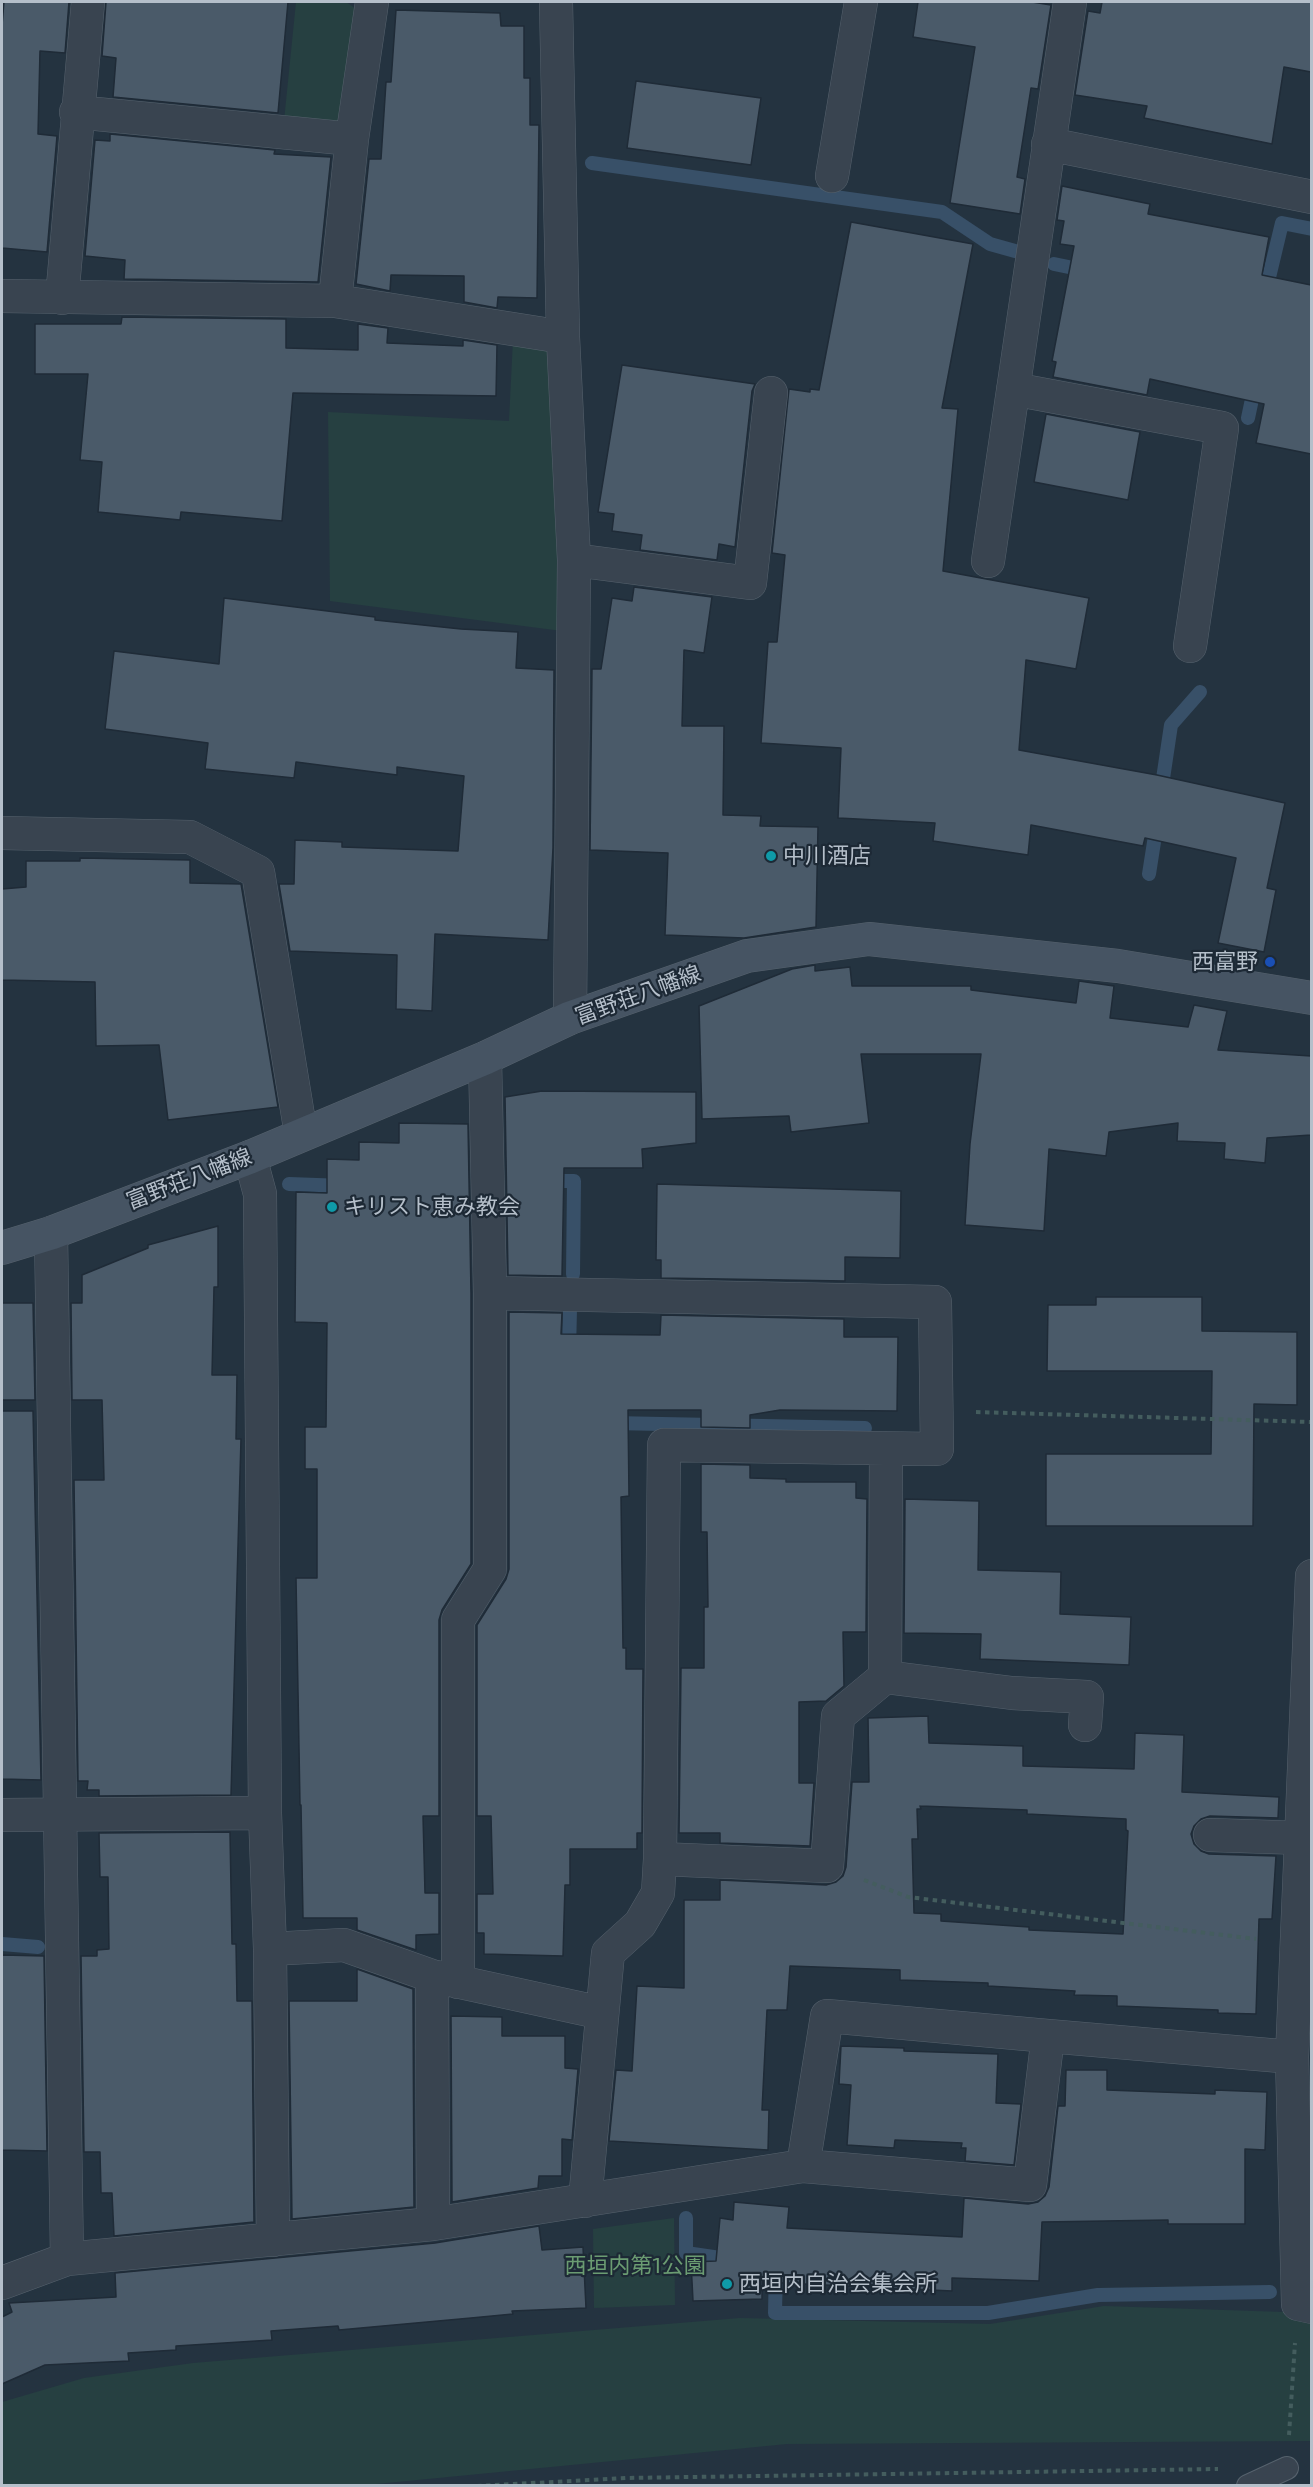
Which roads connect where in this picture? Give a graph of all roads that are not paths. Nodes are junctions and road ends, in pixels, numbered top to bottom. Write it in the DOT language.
graph roads {
  1 [pos="88,2"];
  2 [pos="372,2"];
  3 [pos="556,2"];
  4 [pos="861,2"];
  5 [pos="1070,2"];
  6 [pos="76,112"];
  7 [pos="352,139"];
  8 [pos="1048,144"];
  9 [pos="832,176"];
  10 [pos="1311,197"];
  11 [pos="2,296"];
  12 [pos="62,298"];
  13 [pos="335,301"];
  14 [pos="563,337"];
  15 [pos="1013,389"];
  16 [pos="771,393"];
  17 [pos="574,560"];
  18 [pos="988,561"];
  19 [pos="1190,646"];
  20 [pos="2,833"];
  21 [pos="1311,998"];
  22 [pos="570,1018"];
  23 [pos="485,1058"];
  24 [pos="301,1134"];
  25 [pos="250,1157"];
  26 [pos="51,1233"];
  27 [pos="2,1248"];
  28 [pos="490,1293"];
  29 [pos="886,1449"];
  30 [pos="1311,1576"];
  31 [pos="885,1677"];
  32 [pos="1085,1725"];
  33 [pos="1308,1766"];
  34 [pos="265,1813"];
  35 [pos="2,1815"];
  36 [pos="59,1815"];
  37 [pos="1210,1835"];
  38 [pos="1302,1838"];
  39 [pos="660,1859"];
  40 [pos="270,1949"];
  41 [pos="445,1979"];
  42 [pos="602,2013"];
  43 [pos="1048,2036"];
  44 [pos="1292,2057"];
  45 [pos="803,2166"];
  46 [pos="585,2201"];
  47 [pos="433,2224"];
  48 [pos="273,2240"];
  49 [pos="67,2259"];
  50 [pos="2,2283"];
  51 [pos="1305,2305"];
  52 [pos="1287,2468"];
  53 [pos="1248,2486"];
  1 -- 6 [label="street"];
  2 -- 7 [label="street"];
  3 -- 14 [label="street"];
  4 -- 9 [label="street"];
  5 -- 8 [label="street"];
  6 -- 7 [label="street"];
  6 -- 12 [label="street"];
  7 -- 13 [label="street"];
  8 -- 10 [label="street"];
  8 -- 15 [label="street"];
  11 -- 12 [label="street"];
  12 -- 13 [label="street"];
  13 -- 14 [label="street"];
  14 -- 17 [label="street"];
  15 -- 18 [label="street"];
  15 -- 19 [label="street"];
  16 -- 17 [label="street"];
  17 -- 22 [label="street"];
  20 -- 24 [label="street"];
  21 -- 22 [label="main road, 富野荘八幡線"];
  22 -- 23 [label="main road, 富野荘八幡線"];
  23 -- 24 [label="main road, 富野荘八幡線"];
  23 -- 28 [label="street"];
  24 -- 25 [label="main road, 富野荘八幡線"];
  25 -- 26 [label="main road, 富野荘八幡線"];
  25 -- 34 [label="street"];
  26 -- 27 [label="main road, 富野荘八幡線"];
  26 -- 36 [label="street"];
  28 -- 29 [label="street"];
  28 -- 41 [label="street"];
  29 -- 31 [label="street"];
  29 -- 39 [label="street"];
  30 -- 33 [label="street"];
  31 -- 32 [label="street"];
  31 -- 39 [label="street"];
  33 -- 38 [label="street"];
  34 -- 36 [label="street"];
  34 -- 40 [label="street"];
  35 -- 36 [label="street"];
  36 -- 49 [label="street"];
  37 -- 38 [label="street"];
  38 -- 44 [label="street"];
  39 -- 42 [label="street"];
  40 -- 41 [label="street"];
  40 -- 48 [label="street"];
  41 -- 42 [label="street"];
  41 -- 47 [label="street"];
  42 -- 46 [label="street"];
  43 -- 44 [label="street"];
  43 -- 45 [label="street"];
  43 -- 45 [label="street"];
  44 -- 51 [label="street"];
  45 -- 46 [label="street"];
  46 -- 47 [label="street"];
  47 -- 48 [label="street"];
  48 -- 49 [label="street"];
  49 -- 50 [label="street"];
  52 -- 53 [label="lane"];
}
